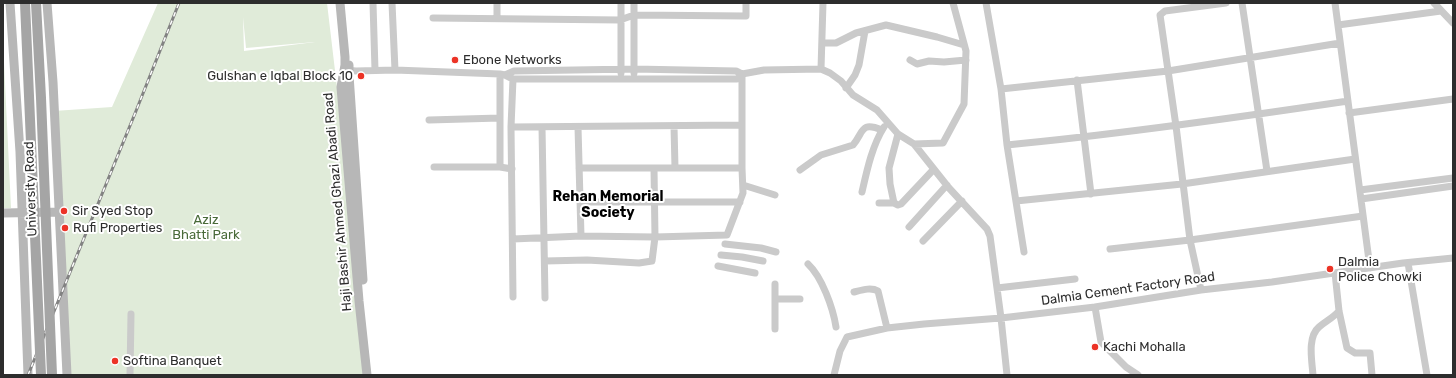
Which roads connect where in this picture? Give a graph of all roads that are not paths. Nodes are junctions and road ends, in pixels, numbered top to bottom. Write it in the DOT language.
graph roads {
  1 [pos="10,3"];
  2 [pos="25,3"];
  3 [pos="36,3"];
  4 [pos="47,3"];
  5 [pos="340,3"];
  6 [pos="345,3"];
  7 [pos="373,3"];
  8 [pos="392,3"];
  9 [pos="497,3"];
  10 [pos="620,3"];
  11 [pos="634,3"];
  12 [pos="746,3"];
  13 [pos="823,3"];
  14 [pos="953,3"];
  15 [pos="986,3"];
  16 [pos="1226,3"];
  17 [pos="1242,3"];
  18 [pos="1335,3"];
  19 [pos="1434,3"];
  20 [pos="1441,11"];
  21 [pos="634,15"];
  22 [pos="433,18"];
  23 [pos="497,18"];
  24 [pos="620,20"];
  25 [pos="1453,23"];
  26 [pos="1338,26"];
  27 [pos="865,31"];
  28 [pos="822,43"];
  29 [pos="1340,43"];
  30 [pos="964,45"];
  31 [pos="1250,58"];
  32 [pos="910,60"];
  33 [pos="966,60"];
  34 [pos="634,69"];
  35 [pos="821,69"];
  36 [pos="347,70"];
  37 [pos="375,70"];
  38 [pos="395,70"];
  39 [pos="621,70"];
  40 [pos="698,71"];
  41 [pos="1168,71"];
  42 [pos="742,74"];
  43 [pos="503,75"];
  44 [pos="634,78"];
  45 [pos="697,78"];
  46 [pos="513,79"];
  47 [pos="621,79"];
  48 [pos="1077,80"];
  49 [pos="846,88"];
  50 [pos="1001,89"];
  51 [pos="1453,99"];
  52 [pos="1348,101"];
  53 [pos="1349,113"];
  54 [pos="1258,114"];
  55 [pos="500,118"];
  56 [pos="429,120"];
  57 [pos="887,122"];
  58 [pos="741,125"];
  59 [pos="674,126"];
  60 [pos="1176,126"];
  61 [pos="511,127"];
  62 [pos="542,127"];
  63 [pos="578,127"];
  64 [pos="882,130"];
  65 [pos="898,134"];
  66 [pos="1084,138"];
  67 [pos="914,144"];
  68 [pos="1007,145"];
  69 [pos="1355,159"];
  70 [pos="434,167"];
  71 [pos="500,167"];
  72 [pos="579,168"];
  73 [pos="654,168"];
  74 [pos="675,168"];
  75 [pos="742,168"];
  76 [pos="512,169"];
  77 [pos="934,169"];
  78 [pos="800,170"];
  79 [pos="1267,171"];
  80 [pos="1453,178"];
  81 [pos="1182,184"];
  82 [pos="743,185"];
  83 [pos="947,185"];
  84 [pos="1390,186"];
  85 [pos="1453,186"];
  86 [pos="1360,190"];
  87 [pos="862,192"];
  88 [pos="1092,194"];
  89 [pos="775,195"];
  90 [pos="1391,195"];
  91 [pos="1361,199"];
  92 [pos="962,201"];
  93 [pos="1016,201"];
  94 [pos="580,202"];
  95 [pos="654,202"];
  96 [pos="740,202"];
  97 [pos="879,203"];
  98 [pos="894,203"];
  99 [pos="22,212"];
  100 [pos="59,212"];
  101 [pos="3,213"];
  102 [pos="1363,216"];
  103 [pos="909,227"];
  104 [pos="581,236"];
  105 [pos="654,236"];
  106 [pos="544,237"];
  107 [pos="513,239"];
  108 [pos="1190,240"];
  109 [pos="923,241"];
  110 [pos="725,244"];
  111 [pos="1110,249"];
  112 [pos="776,252"];
  113 [pos="1024,252"];
  114 [pos="722,255"];
  115 [pos="1453,258"];
  116 [pos="545,260"];
  117 [pos="763,261"];
  118 [pos="1408,263"];
  119 [pos="808,264"];
  120 [pos="718,266"];
  121 [pos="1370,268"];
  122 [pos="755,273"];
  123 [pos="1335,273"];
  124 [pos="1075,279"];
  125 [pos="775,284"];
  126 [pos="997,288"];
  127 [pos="1201,290"];
  128 [pos="854,292"];
  129 [pos="514,297"];
  130 [pos="545,298"];
  131 [pos="775,299"];
  132 [pos="800,299"];
  133 [pos="1095,307"];
  134 [pos="1339,311"];
  135 [pos="131,314"];
  136 [pos="1001,318"];
  137 [pos="836,327"];
  138 [pos="887,328"];
  139 [pos="775,329"];
  140 [pos="28,375"];
  141 [pos="41,375"];
  142 [pos="52,375"];
  143 [pos="67,375"];
  144 [pos="130,375"];
  145 [pos="367,375"];
  146 [pos="372,375"];
  147 [pos="834,375"];
  148 [pos="1007,375"];
  149 [pos="1138,375"];
  150 [pos="1313,375"];
  151 [pos="1372,375"];
  152 [pos="1427,375"];
  1 -- 99 [label="street"];
  2 -- 141 [label="main road, University Road, bridge"];
  3 -- 142 [label="main road, University Road, bridge"];
  4 -- 100 [label="street"];
  5 -- 36 [label="street, Haji Bashir Ahmed Ghazi Abadi Road"];
  6 -- 36 [label="street, Haji Bashir Ahmed Ghazi Abadi Road"];
  7 -- 37 [label="street"];
  8 -- 38 [label="street"];
  9 -- 23 [label="street"];
  10 -- 24 [label="street"];
  11 -- 21 [label="street"];
  12 -- 21 [label="street"];
  13 -- 28 [label="street"];
  14 -- 30 [label="street"];
  15 -- 50 [label="street"];
  16 -- 41 [label="street"];
  17 -- 31 [label="street"];
  18 -- 26 [label="street"];
  19 -- 20 [label="street"];
  20 -- 25 [label="street"];
  20 -- 26 [label="street"];
  21 -- 24 [label="street"];
  21 -- 34 [label="street"];
  22 -- 23 [label="street"];
  23 -- 24 [label="street"];
  24 -- 39 [label="street"];
  26 -- 29 [label="street"];
  27 -- 28 [label="street"];
  27 -- 30 [label="street"];
  27 -- 49 [label="street"];
  28 -- 35 [label="street"];
  29 -- 31 [label="street"];
  29 -- 52 [label="street"];
  30 -- 33 [label="street"];
  31 -- 41 [label="street"];
  31 -- 54 [label="street"];
  32 -- 33 [label="street"];
  33 -- 67 [label="street"];
  34 -- 39 [label="street"];
  34 -- 40 [label="street"];
  34 -- 44 [label="street"];
  35 -- 42 [label="street"];
  35 -- 49 [label="street"];
  36 -- 37 [label="street"];
  36 -- 145 [label="street, Haji Bashir Ahmed Ghazi Abadi Road"];
  36 -- 146 [label="street, Haji Bashir Ahmed Ghazi Abadi Road"];
  37 -- 38 [label="street"];
  38 -- 43 [label="street"];
  39 -- 43 [label="street"];
  39 -- 47 [label="street"];
  40 -- 42 [label="street"];
  40 -- 45 [label="street"];
  41 -- 48 [label="street"];
  41 -- 60 [label="street"];
  42 -- 45 [label="street"];
  42 -- 58 [label="street"];
  43 -- 46 [label="street"];
  43 -- 55 [label="street"];
  44 -- 45 [label="street"];
  44 -- 47 [label="street"];
  46 -- 47 [label="street"];
  46 -- 61 [label="street"];
  48 -- 50 [label="street"];
  48 -- 66 [label="street"];
  49 -- 57 [label="street"];
  50 -- 68 [label="street"];
  51 -- 53 [label="street"];
  52 -- 53 [label="street"];
  52 -- 54 [label="street"];
  53 -- 69 [label="street"];
  54 -- 60 [label="street"];
  54 -- 79 [label="street"];
  55 -- 56 [label="street"];
  55 -- 71 [label="street"];
  57 -- 64 [label="street"];
  57 -- 65 [label="street"];
  58 -- 59 [label="street"];
  58 -- 75 [label="street"];
  59 -- 63 [label="street"];
  59 -- 74 [label="street"];
  60 -- 66 [label="street"];
  60 -- 81 [label="street"];
  61 -- 62 [label="street"];
  61 -- 76 [label="street"];
  62 -- 63 [label="street"];
  62 -- 106 [label="street"];
  63 -- 72 [label="street"];
  64 -- 78 [label="street"];
  64 -- 87 [label="street"];
  65 -- 67 [label="street"];
  65 -- 98 [label="street"];
  66 -- 68 [label="street"];
  66 -- 88 [label="street"];
  67 -- 77 [label="street"];
  68 -- 93 [label="street"];
  69 -- 79 [label="street"];
  69 -- 86 [label="street"];
  70 -- 71 [label="street"];
  71 -- 76 [label="street"];
  72 -- 73 [label="street"];
  72 -- 94 [label="street"];
  73 -- 74 [label="street"];
  73 -- 95 [label="street"];
  74 -- 75 [label="street"];
  75 -- 82 [label="street"];
  76 -- 107 [label="street"];
  77 -- 83 [label="street"];
  77 -- 98 [label="street"];
  79 -- 81 [label="street"];
  80 -- 84 [label="street"];
  81 -- 88 [label="street"];
  81 -- 108 [label="street"];
  82 -- 89 [label="street"];
  82 -- 96 [label="street"];
  83 -- 92 [label="street"];
  83 -- 103 [label="street"];
  84 -- 86 [label="street"];
  84 -- 90 [label="street"];
  85 -- 90 [label="street"];
  86 -- 91 [label="street"];
  88 -- 93 [label="street"];
  90 -- 91 [label="street"];
  91 -- 102 [label="street"];
  92 -- 109 [label="street"];
  92 -- 126 [label="street"];
  93 -- 113 [label="street"];
  94 -- 95 [label="street"];
  94 -- 104 [label="street"];
  95 -- 96 [label="street"];
  95 -- 105 [label="street"];
  96 -- 105 [label="street"];
  97 -- 98 [label="street"];
  99 -- 100 [label="street"];
  99 -- 101 [label="street"];
  99 -- 140 [label="street"];
  100 -- 143 [label="street"];
  102 -- 108 [label="street"];
  102 -- 121 [label="street"];
  104 -- 105 [label="street"];
  104 -- 106 [label="street"];
  105 -- 116 [label="street"];
  106 -- 107 [label="street"];
  106 -- 116 [label="street"];
  107 -- 129 [label="street"];
  108 -- 111 [label="street"];
  108 -- 127 [label="street"];
  110 -- 112 [label="street"];
  114 -- 117 [label="street"];
  115 -- 118 [label="street, Dalmia Cement Factory Road"];
  116 -- 130 [label="street"];
  118 -- 121 [label="street, Dalmia Cement Factory Road"];
  118 -- 152 [label="street"];
  119 -- 137 [label="street"];
  120 -- 122 [label="street"];
  121 -- 123 [label="street, Dalmia Cement Factory Road"];
  123 -- 127 [label="street, Dalmia Cement Factory Road"];
  123 -- 134 [label="street"];
  124 -- 126 [label="street"];
  125 -- 131 [label="street"];
  126 -- 136 [label="street"];
  127 -- 133 [label="street, Dalmia Cement Factory Road"];
  128 -- 138 [label="street"];
  131 -- 132 [label="street"];
  131 -- 139 [label="street"];
  133 -- 136 [label="street, Dalmia Cement Factory Road"];
  133 -- 149 [label="street"];
  134 -- 150 [label="street"];
  134 -- 151 [label="street"];
  135 -- 144 [label="street"];
  136 -- 138 [label="street, Dalmia Cement Factory Road"];
  136 -- 148 [label="street"];
  138 -- 147 [label="street, Dalmia Cement Factory Road"];
}
